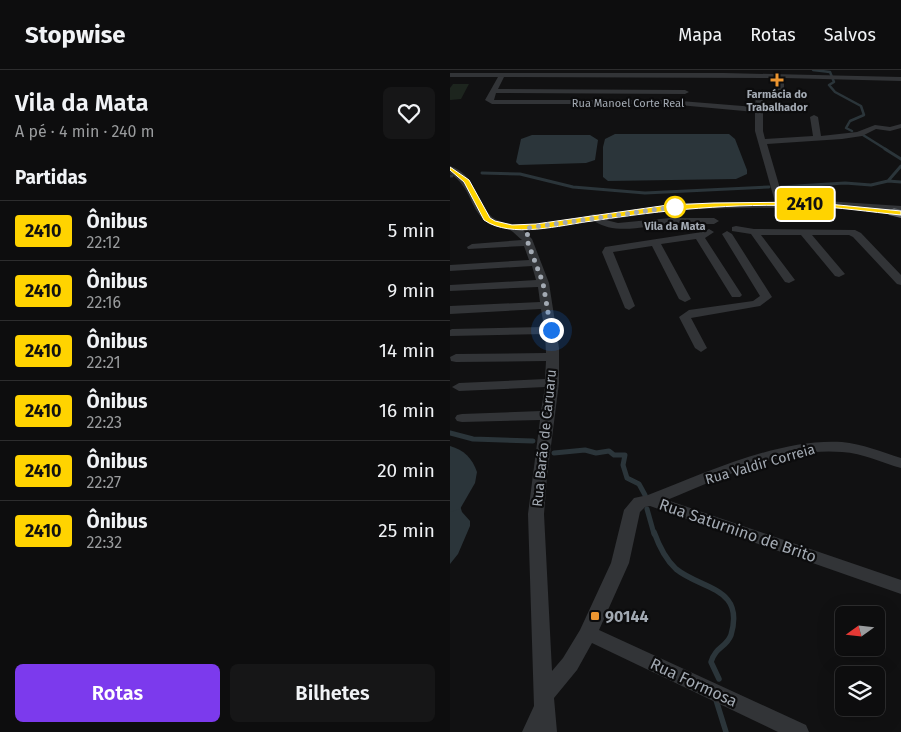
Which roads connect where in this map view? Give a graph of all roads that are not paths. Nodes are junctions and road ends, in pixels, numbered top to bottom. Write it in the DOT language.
graph roads {
  1 [pos="467,72"];
  2 [pos="759,73"];
  3 [pos="450,75"];
  4 [pos="502,75"];
  5 [pos="780,76"];
  6 [pos="901,79"];
  7 [pos="494,91"];
  8 [pos="685,92"];
  9 [pos="759,110"];
  10 [pos="814,116"];
  11 [pos="901,126"];
  12 [pos="817,139"];
  13 [pos="762,142"];
  14 [pos="450,169"];
  15 [pos="780,204"];
  16 [pos="807,204"];
  17 [pos="900,210"];
  18 [pos="594,217"];
  19 [pos="717,228"];
  20 [pos="754,232"];
  21 [pos="804,232"];
  22 [pos="523,234"];
  23 [pos="655,242"];
  24 [pos="472,247"];
  25 [pos="536,263"];
  26 [pos="450,268"];
  27 [pos="839,274"];
  28 [pos="789,280"];
  29 [pos="901,282"];
  30 [pos="543,283"];
  31 [pos="450,288"];
  32 [pos="736,295"];
  33 [pos="685,299"];
  34 [pos="547,305"];
  35 [pos="629,306"];
  36 [pos="450,310"];
  37 [pos="551,330"];
  38 [pos="452,333"];
  39 [pos="700,348"];
  40 [pos="552,357"];
  41 [pos="456,358"];
  42 [pos="552,382"];
  43 [pos="459,386"];
  44 [pos="548,415"];
  45 [pos="462,418"];
  46 [pos="901,463"];
  47 [pos="651,500"];
  48 [pos="901,587"];
  49 [pos="588,633"];
  50 [pos="544,700"];
  51 [pos="532,732"];
  52 [pos="547,732"];
  53 [pos="799,732"];
  1 -- 3 [label="street"];
  1 -- 4 [label="street"];
  2 -- 4 [label="street"];
  2 -- 5 [label="street"];
  4 -- 7 [label="street"];
  5 -- 6 [label="street"];
  5 -- 9 [label="street"];
  7 -- 8 [label="street"];
  7 -- 9 [label="street, Rua Manoel Corte Real"];
  9 -- 13 [label="street"];
  10 -- 12 [label="street"];
  11 -- 12 [label="street"];
  12 -- 13 [label="street"];
  13 -- 15 [label="street"];
  14 -- 22 [label="street"];
  15 -- 16 [label="street"];
  15 -- 18 [label="street"];
  16 -- 17 [label="street"];
  16 -- 17 [label="street"];
  18 -- 19 [label="street"];
  18 -- 22 [label="street"];
  19 -- 20 [label="street"];
  19 -- 23 [label="street"];
  19 -- 32 [label="street"];
  19 -- 39 [label="street"];
  20 -- 21 [label="street"];
  20 -- 28 [label="street"];
  21 -- 27 [label="street"];
  21 -- 29 [label="street"];
  22 -- 24 [label="street"];
  22 -- 25 [label="street, Rua Barão de Caruaru"];
  23 -- 33 [label="street"];
  23 -- 35 [label="street"];
  25 -- 26 [label="street"];
  25 -- 30 [label="street, Rua Barão de Caruaru"];
  30 -- 31 [label="street"];
  30 -- 34 [label="street, Rua Barão de Caruaru"];
  34 -- 36 [label="street"];
  34 -- 37 [label="street, Rua Barão de Caruaru"];
  37 -- 38 [label="street"];
  37 -- 40 [label="street, Rua Barão de Caruaru"];
  40 -- 41 [label="street"];
  40 -- 42 [label="street, Rua Barão de Caruaru"];
  42 -- 43 [label="street"];
  42 -- 44 [label="street, Rua Barão de Caruaru"];
  44 -- 45 [label="street"];
  44 -- 50 [label="street, Rua Barão de Caruaru"];
  46 -- 47 [label="street, Rua Valdir Correia"];
  47 -- 48 [label="street, Rua Saturnino de Brito"];
  47 -- 49 [label="street, Rua Saturnino de Brito"];
  49 -- 50 [label="street, Rua Saturnino de Brito"];
  49 -- 53 [label="street, Rua Formosa"];
  50 -- 51 [label="street, Rua Barão de Caruaru"];
  50 -- 52 [label="street"];
}
